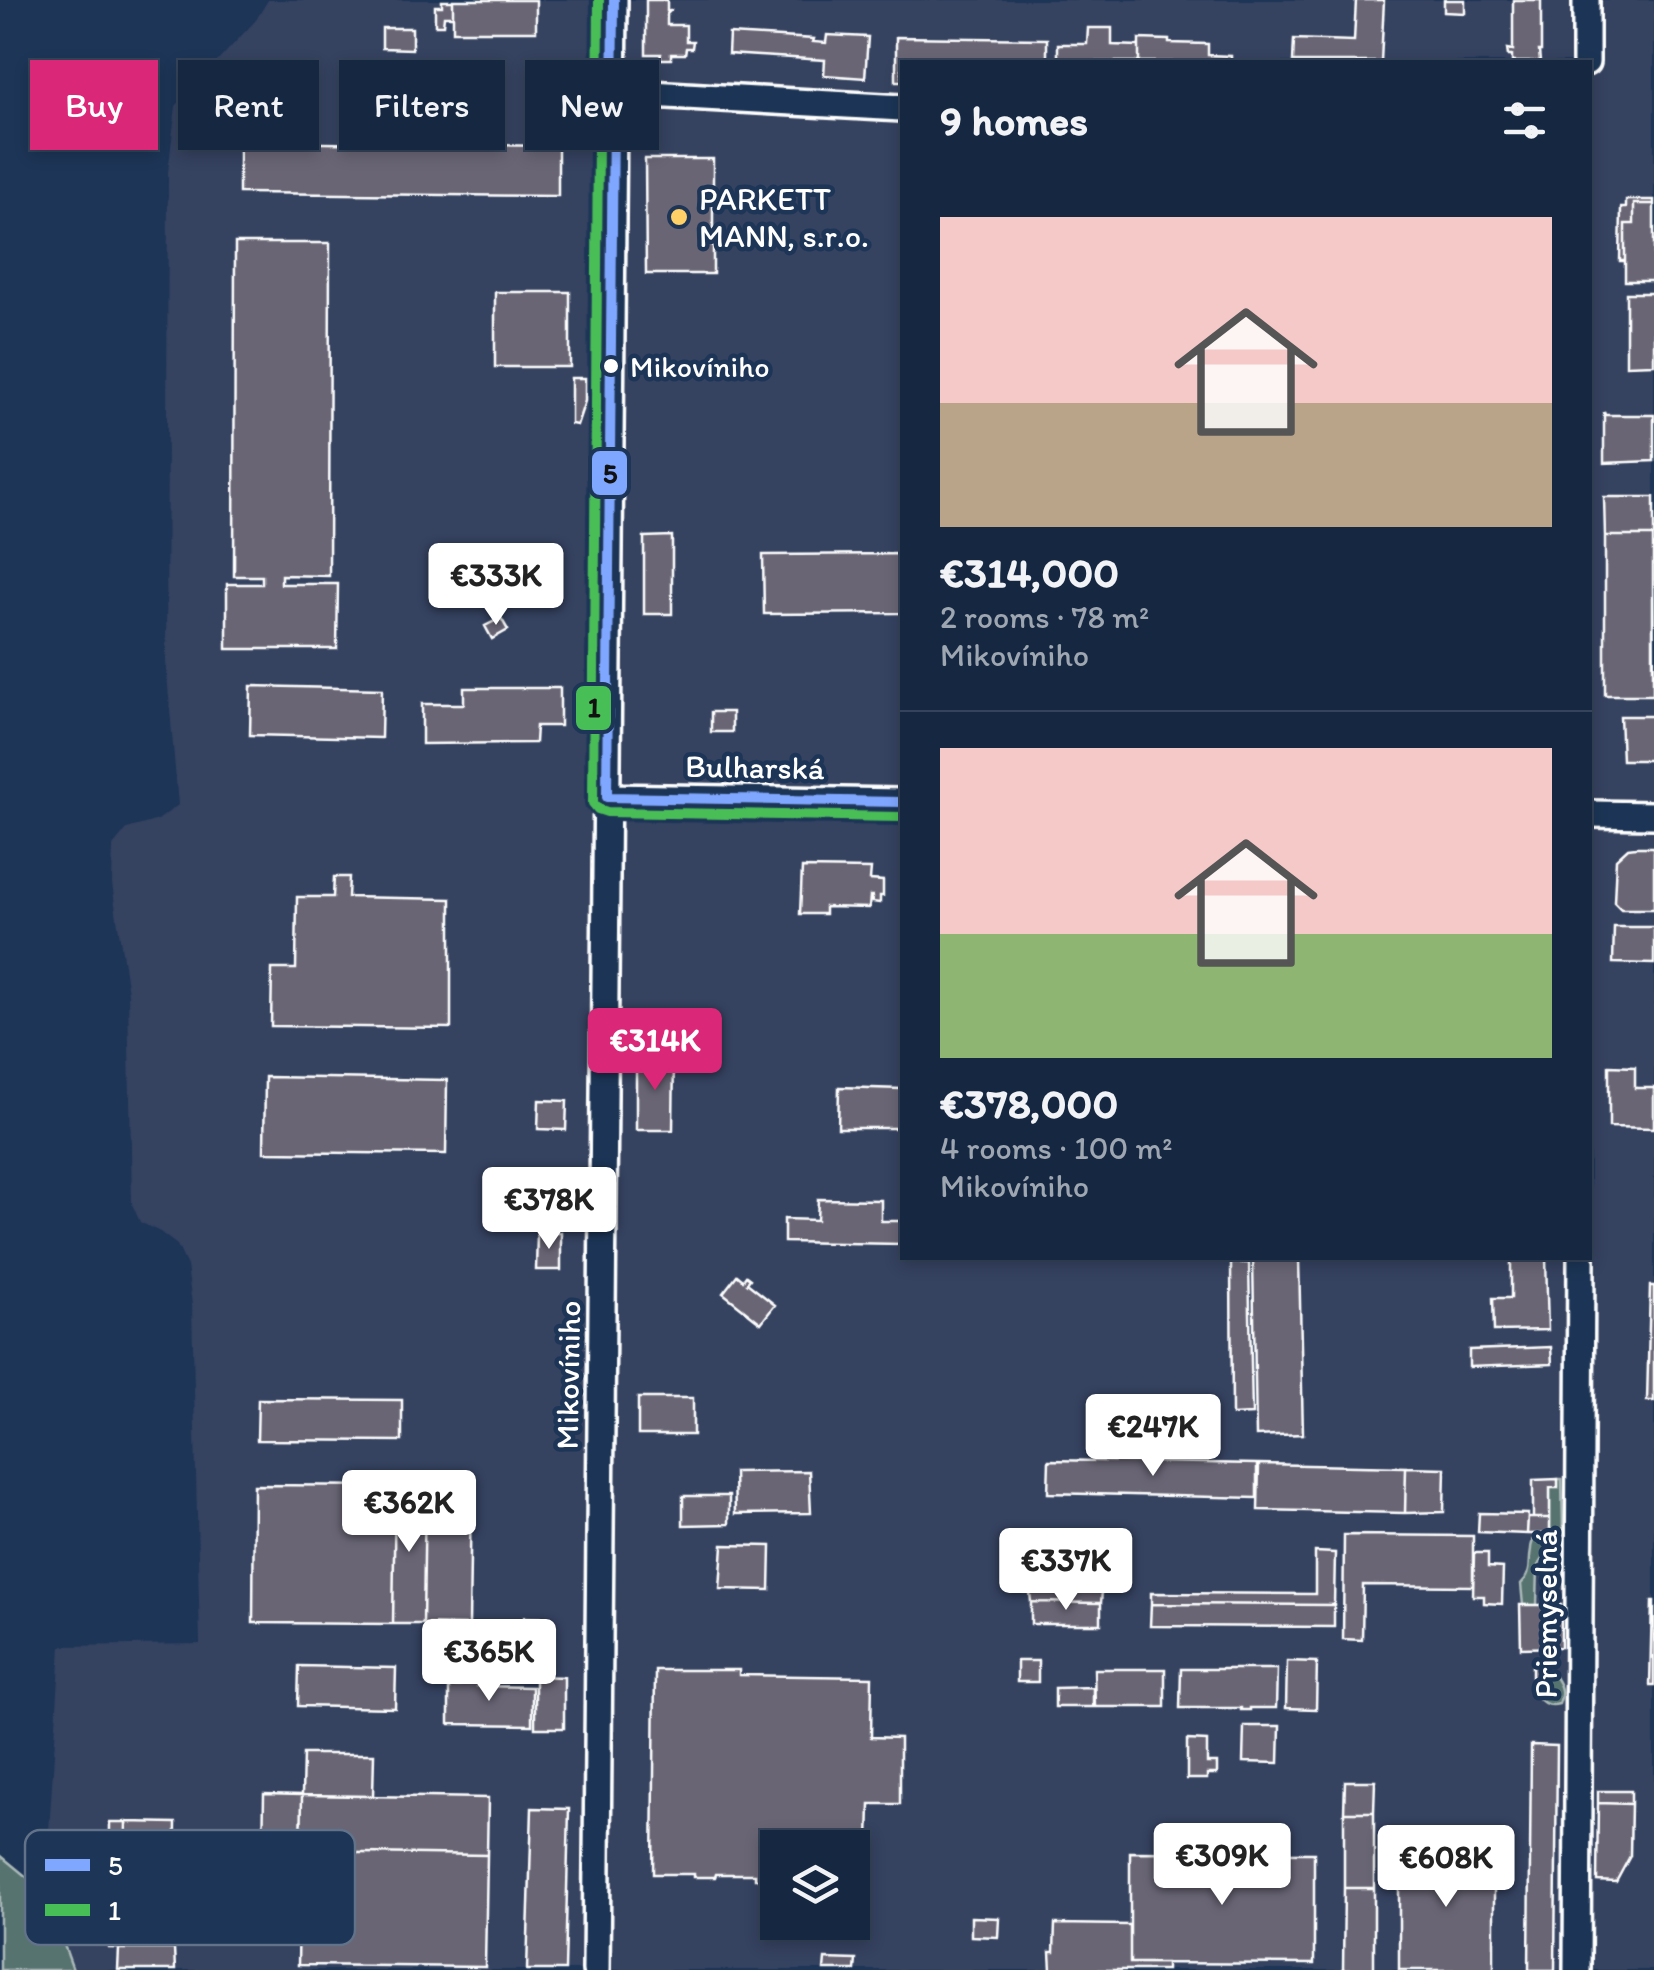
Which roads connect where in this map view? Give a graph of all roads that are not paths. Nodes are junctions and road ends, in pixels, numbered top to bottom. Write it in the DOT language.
graph roads {
  1 [pos="614,0"];
  2 [pos="1586,0"];
  3 [pos="613,60"];
  4 [pos="1586,60"];
  5 [pos="659,94"];
  6 [pos="900,108"];
  7 [pos="612,150"];
  8 [pos="607,797"];
  9 [pos="900,802"];
  10 [pos="1592,814"];
  11 [pos="1654,815"];
  12 [pos="1581,1260"];
  13 [pos="596,1970"];
  14 [pos="1576,1970"];
  1 -- 3 [label="street, Mikovíniho"];
  2 -- 4 [label="street"];
  5 -- 6 [label="street"];
  7 -- 8 [label="street, Mikovíniho"];
  8 -- 9 [label="street, Bulharská"];
  8 -- 13 [label="street, Mikovíniho"];
  10 -- 11 [label="street"];
  12 -- 14 [label="street, Priemyselná"];
}
